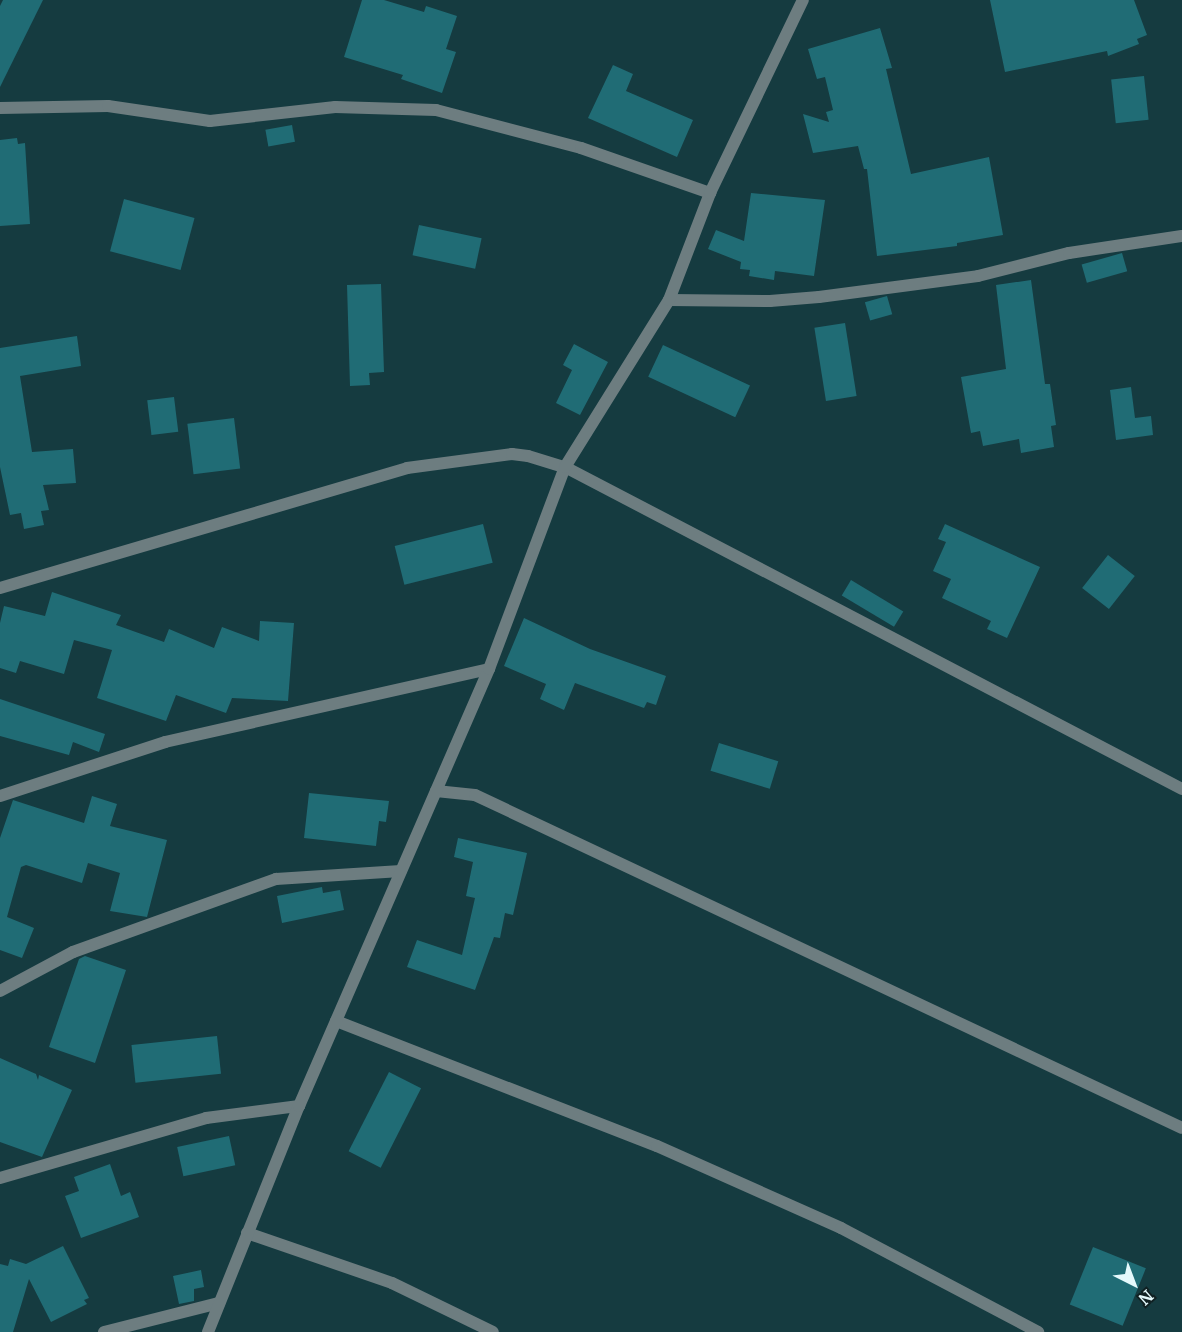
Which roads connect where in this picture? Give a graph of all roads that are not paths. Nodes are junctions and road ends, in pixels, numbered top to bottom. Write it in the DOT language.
graph roads {
  1 [pos="803,0"];
  2 [pos="0,108"];
  3 [pos="710,193"];
  4 [pos="1182,236"];
  5 [pos="669,300"];
  6 [pos="566,467"];
  7 [pos="0,588"];
  8 [pos="489,669"];
  9 [pos="1182,789"];
  10 [pos="436,791"];
  11 [pos="0,796"];
  12 [pos="401,871"];
  13 [pos="0,991"];
  14 [pos="336,1021"];
  15 [pos="299,1106"];
  16 [pos="1182,1128"];
  17 [pos="0,1178"];
  18 [pos="247,1233"];
  19 [pos="219,1303"];
  20 [pos="105,1332"];
  21 [pos="208,1332"];
  22 [pos="493,1332"];
  23 [pos="1038,1332"];
  1 -- 3 [label="street"];
  2 -- 3 [label="street"];
  3 -- 5 [label="street"];
  4 -- 5 [label="street"];
  5 -- 6 [label="street"];
  6 -- 7 [label="street"];
  6 -- 8 [label="street"];
  6 -- 9 [label="street"];
  8 -- 10 [label="street"];
  8 -- 11 [label="street"];
  10 -- 12 [label="street"];
  10 -- 16 [label="street"];
  12 -- 13 [label="street"];
  12 -- 14 [label="street"];
  14 -- 15 [label="street"];
  14 -- 23 [label="street"];
  15 -- 17 [label="street"];
  15 -- 18 [label="street"];
  18 -- 19 [label="street"];
  18 -- 22 [label="street"];
  19 -- 20 [label="street"];
  19 -- 21 [label="street"];
}
